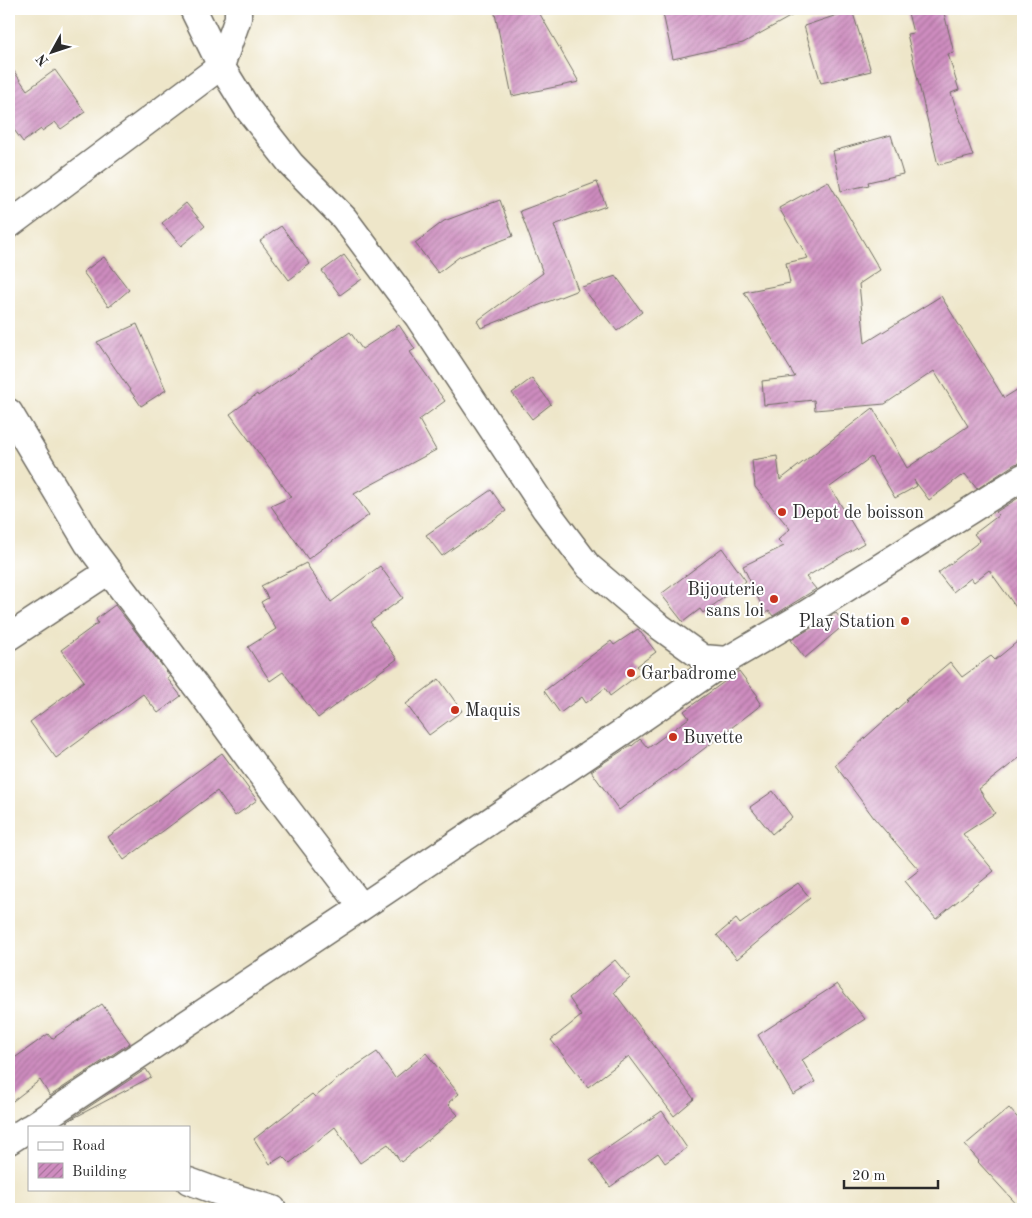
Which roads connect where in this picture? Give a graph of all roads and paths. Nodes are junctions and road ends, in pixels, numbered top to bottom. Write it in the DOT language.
graph roads {
  1 [pos="194,9"];
  2 [pos="238,9"];
  3 [pos="221,66"];
  4 [pos="9,225"];
  5 [pos="9,412"];
  6 [pos="1023,477"];
  7 [pos="109,571"];
  8 [pos="9,637"];
  9 [pos="727,660"];
  10 [pos="362,907"];
  11 [pos="37,1126"];
  12 [pos="28,1131"];
  13 [pos="9,1141"];
  14 [pos="190,1180"];
  15 [pos="272,1209"];
  1 -- 3 [label="street"];
  2 -- 3 [label="street"];
  3 -- 4 [label="street"];
  3 -- 9 [label="street"];
  5 -- 7 [label="street"];
  6 -- 9 [label="street"];
  7 -- 8 [label="street"];
  7 -- 10 [label="street"];
  9 -- 10 [label="street"];
  10 -- 11 [label="street"];
  12 -- 13 [label="street"];
  14 -- 15 [label="street"];
}
